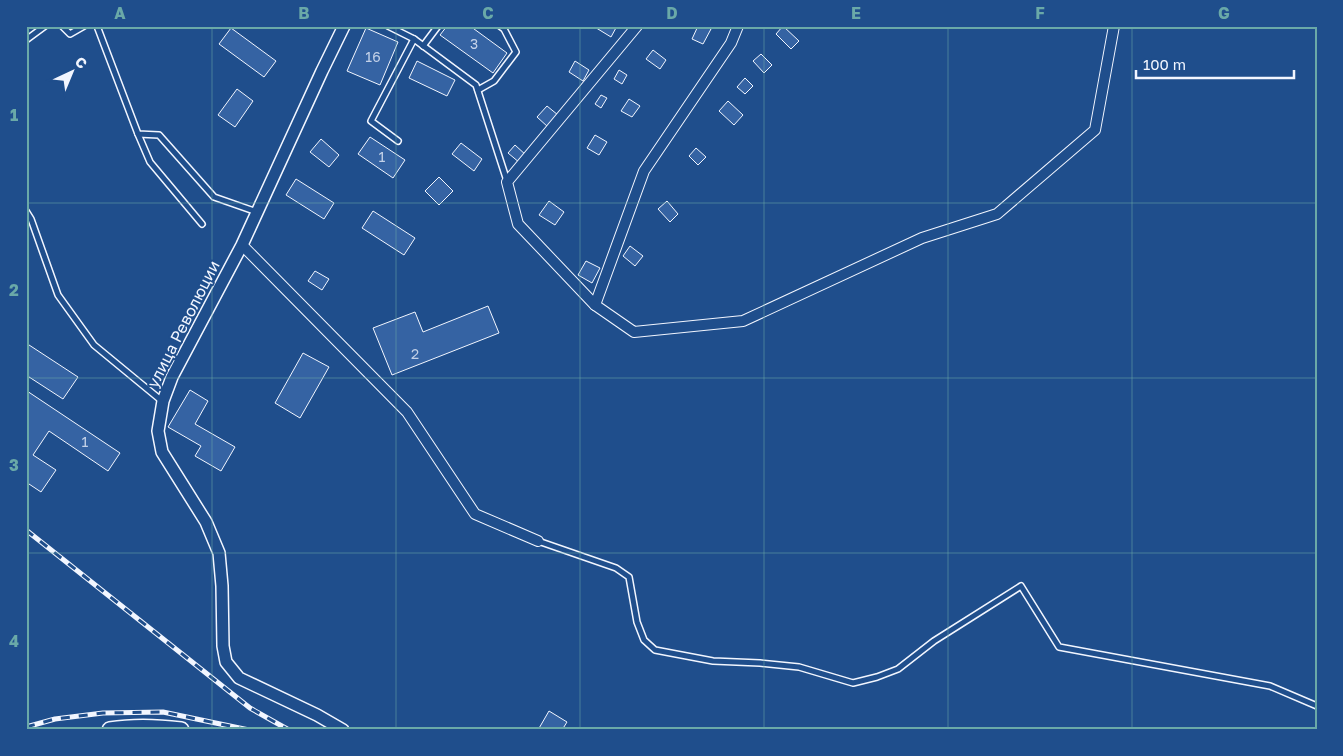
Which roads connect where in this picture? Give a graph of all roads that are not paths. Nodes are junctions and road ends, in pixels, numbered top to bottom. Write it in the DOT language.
graph roads {
  1 [pos="46,26"];
  2 [pos="62,26"];
  3 [pos="84,26"];
  4 [pos="97,26"];
  5 [pos="344,26"];
  6 [pos="388,26"];
  7 [pos="438,26"];
  8 [pos="500,26"];
  9 [pos="637,26"];
  10 [pos="738,26"];
  11 [pos="1114,26"];
  12 [pos="414,39"];
  13 [pos="26,40"];
  14 [pos="423,46"];
  15 [pos="478,90"];
  16 [pos="138,134"];
  17 [pos="398,141"];
  18 [pos="507,182"];
  19 [pos="26,211"];
  20 [pos="257,213"];
  21 [pos="202,224"];
  22 [pos="242,245"];
  23 [pos="595,304"];
  24 [pos="163,401"];
  25 [pos="538,541"];
  26 [pos="1317,706"];
  27 [pos="110,730"];
  28 [pos="181,730"];
  29 [pos="343,730"];
  1 -- 13 [label="lane"];
  2 -- 3 [label="lane"];
  4 -- 16 [label="lane"];
  5 -- 20 [label="street, улица Революции"];
  6 -- 12 [label="lane"];
  7 -- 14 [label="lane"];
  8 -- 15 [label="lane"];
  9 -- 18 [label="street"];
  10 -- 23 [label="street"];
  11 -- 23 [label="street"];
  12 -- 14 [label="lane"];
  12 -- 17 [label="lane"];
  14 -- 15 [label="lane"];
  15 -- 18 [label="lane"];
  16 -- 20 [label="lane"];
  16 -- 21 [label="lane"];
  18 -- 23 [label="street"];
  19 -- 24 [label="lane"];
  20 -- 22 [label="street, улица Революции"];
  22 -- 24 [label="street, улица Революции"];
  22 -- 25 [label="street"];
  24 -- 29 [label="street, улица Революции"];
  25 -- 26 [label="lane"];
  27 -- 28 [label="main road"];
}
